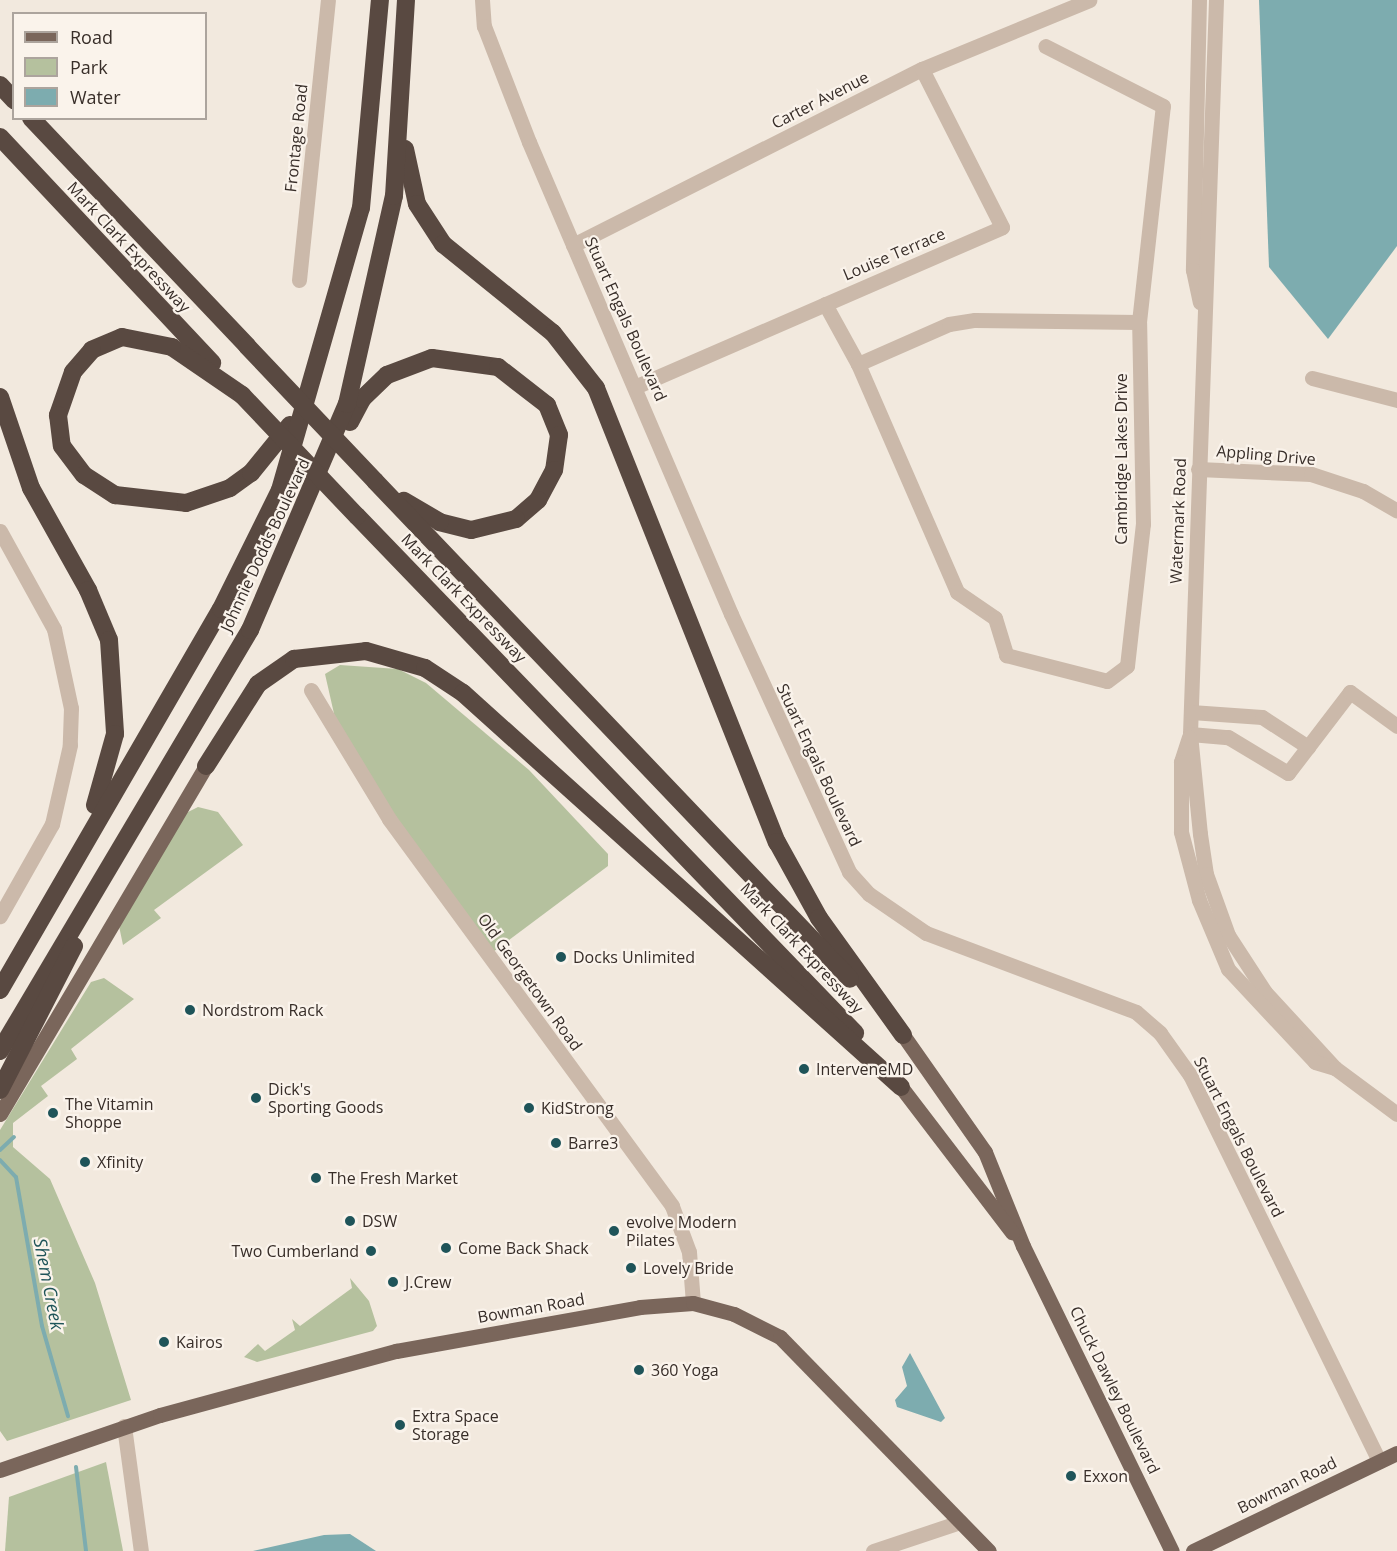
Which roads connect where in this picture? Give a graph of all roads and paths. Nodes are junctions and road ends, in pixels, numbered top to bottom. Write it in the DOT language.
graph roads {
  1 [pos="328,0"];
  2 [pos="380,0"];
  3 [pos="406,0"];
  4 [pos="482,0"];
  5 [pos="1089,0"];
  6 [pos="1199,0"];
  7 [pos="1216,0"];
  8 [pos="1046,46"];
  9 [pos="922,69"];
  10 [pos="0,85"];
  11 [pos="12,98"];
  12 [pos="400,116"];
  13 [pos="33,120"];
  14 [pos="0,137"];
  15 [pos="573,245"];
  16 [pos="299,280"];
  17 [pos="825,304"];
  18 [pos="1202,309"];
  19 [pos="1139,322"];
  20 [pos="858,364"];
  21 [pos="1312,378"];
  22 [pos="637,386"];
  23 [pos="312,391"];
  24 [pos="242,395"];
  25 [pos="0,397"];
  26 [pos="1397,400"];
  27 [pos="1198,469"];
  28 [pos="375,481"];
  29 [pos="1397,511"];
  30 [pos="0,531"];
  31 [pos="250,630"];
  32 [pos="311,690"];
  33 [pos="1191,712"];
  34 [pos="1397,726"];
  35 [pos="1190,734"];
  36 [pos="1308,747"];
  37 [pos="206,766"];
  38 [pos="78,851"];
  39 [pos="110,868"];
  40 [pos="0,916"];
  41 [pos="0,990"];
  42 [pos="903,1035"];
  43 [pos="0,1051"];
  44 [pos="901,1087"];
  45 [pos="0,1090"];
  46 [pos="0,1114"];
  47 [pos="1397,1114"];
  48 [pos="1023,1246"];
  49 [pos="693,1303"];
  50 [pos="124,1426"];
  51 [pos="1397,1453"];
  52 [pos="1379,1461"];
  53 [pos="0,1470"];
  54 [pos="960,1522"];
  55 [pos="141,1551"];
  56 [pos="873,1551"];
  57 [pos="989,1551"];
  58 [pos="1172,1551"];
  59 [pos="1193,1551"];
  1 -- 16 [label="street, Frontage Road"];
  2 -- 23 [label="highway, Johnnie Dodds Boulevard"];
  3 -- 12 [label="highway, Johnnie Dodds Boulevard"];
  4 -- 15 [label="street, Stuart Engals Boulevard"];
  5 -- 9 [label="street, Carter Avenue"];
  6 -- 18 [label="street, Watermark Road"];
  7 -- 18 [label="street, Watermark Road"];
  8 -- 19 [label="street, Cambridge Lakes Drive"];
  9 -- 15 [label="street, Carter Avenue"];
  9 -- 17 [label="street, Louise Terrace"];
  10 -- 11 [label="highway"];
  12 -- 31 [label="highway, Johnnie Dodds Boulevard"];
  12 -- 42 [label="highway"];
  13 -- 28 [label="highway, Mark Clark Expressway, bridge"];
  14 -- 24 [label="highway, Mark Clark Expressway"];
  15 -- 22 [label="street, Stuart Engals Boulevard"];
  17 -- 20 [label="street, Cambridge Lakes Drive"];
  17 -- 22 [label="street, Louise Terrace"];
  18 -- 27 [label="street, Watermark Road"];
  19 -- 20 [label="street"];
  19 -- 20 [label="street, Cambridge Lakes Drive"];
  21 -- 26 [label="street"];
  22 -- 52 [label="street, Stuart Engals Boulevard"];
  23 -- 24 [label="highway"];
  23 -- 38 [label="highway, Johnnie Dodds Boulevard"];
  24 -- 44 [label="highway, Mark Clark Expressway, bridge"];
  25 -- 38 [label="highway"];
  27 -- 29 [label="street, Appling Drive"];
  27 -- 33 [label="street, Watermark Road"];
  28 -- 31 [label="highway"];
  28 -- 42 [label="highway, Mark Clark Expressway"];
  30 -- 40 [label="street"];
  31 -- 39 [label="highway, Johnnie Dodds Boulevard"];
  32 -- 49 [label="street, Old Georgetown Road"];
  33 -- 35 [label="street, Watermark Road"];
  33 -- 36 [label="street"];
  34 -- 36 [label="street"];
  35 -- 36 [label="street"];
  35 -- 47 [label="street, Watermark Road"];
  37 -- 44 [label="highway"];
  37 -- 46 [label="main road"];
  38 -- 41 [label="highway, Johnnie Dodds Boulevard"];
  39 -- 43 [label="highway, Johnnie Dodds Boulevard"];
  39 -- 45 [label="highway"];
  42 -- 48 [label="main road, Chuck Dawley Boulevard"];
  44 -- 48 [label="main road, Chuck Dawley Boulevard"];
  48 -- 58 [label="main road, Chuck Dawley Boulevard"];
  49 -- 50 [label="main road, Bowman Road"];
  49 -- 54 [label="main road, Bowman Road"];
  50 -- 53 [label="main road, Bowman Road"];
  50 -- 55 [label="street"];
  51 -- 52 [label="main road, Bowman Road"];
  52 -- 59 [label="main road, Bowman Road"];
  54 -- 56 [label="street"];
  54 -- 57 [label="main road, Bowman Road"];
}
